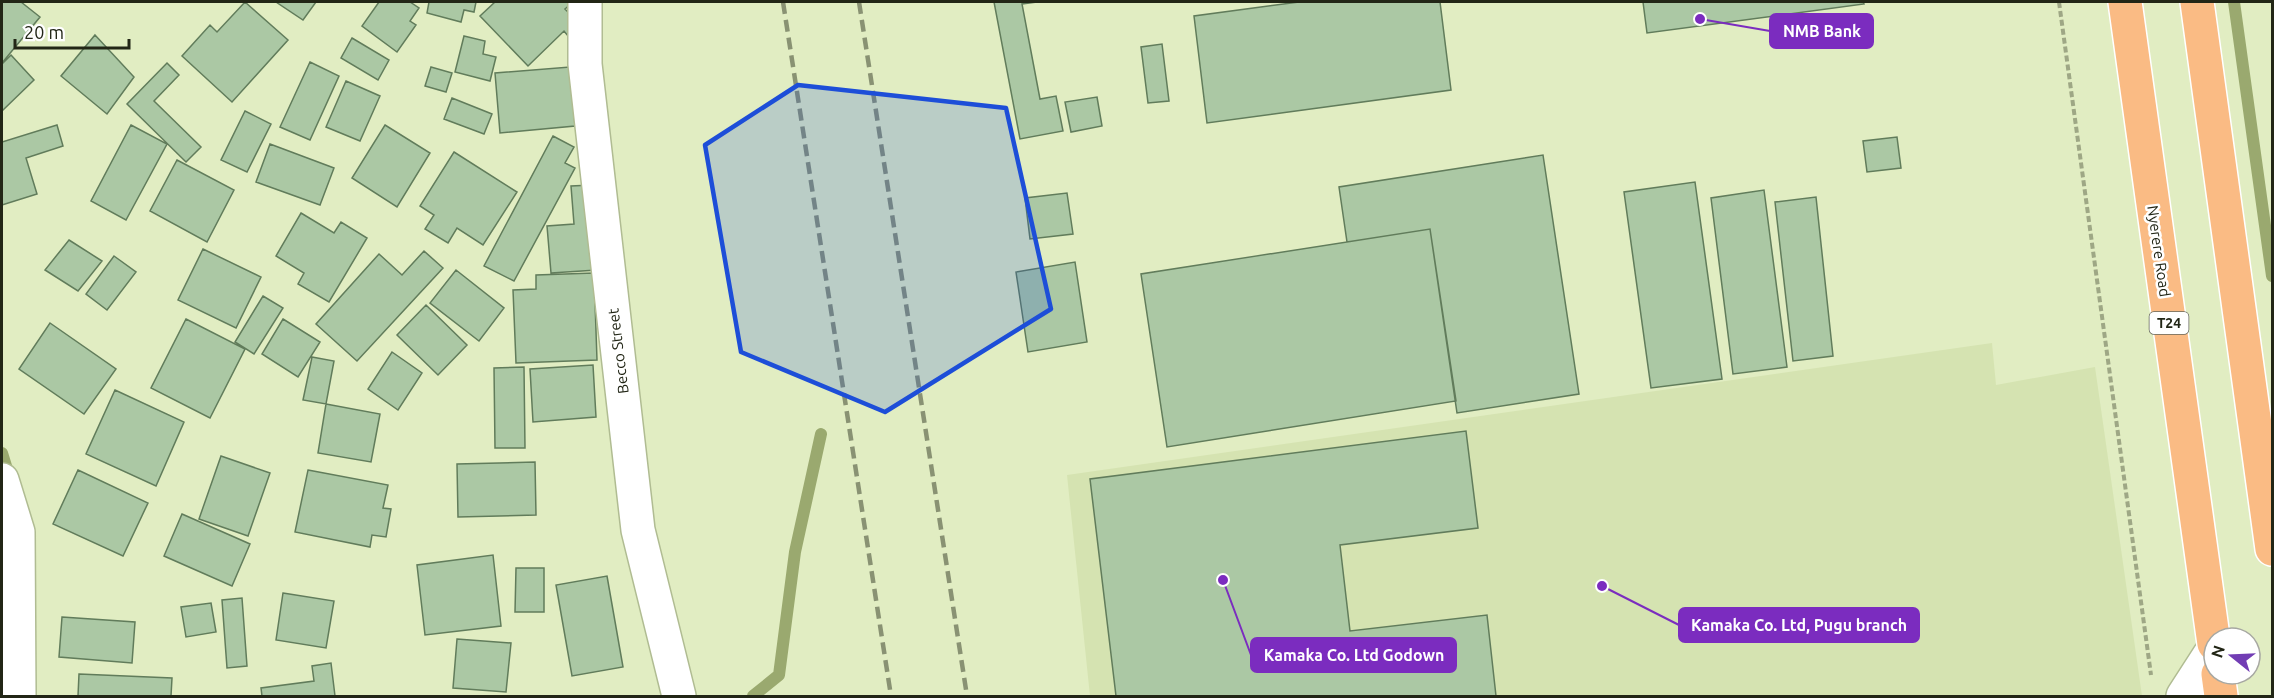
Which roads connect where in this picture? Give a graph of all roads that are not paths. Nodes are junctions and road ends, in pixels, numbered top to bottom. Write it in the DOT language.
graph roads {
  1 [pos="585,2"];
  2 [pos="2125,2"];
  3 [pos="2198,2"];
  4 [pos="2,480"];
  5 [pos="2272,549"];
  6 [pos="2211,626"];
  7 [pos="2202,665"];
  8 [pos="19,696"];
  9 [pos="679,696"];
  10 [pos="2183,696"];
  1 -- 9 [label="street, Becco Street"];
  2 -- 6 [label="highway, Nyerere Road / T24"];
  3 -- 5 [label="highway"];
  4 -- 8 [label="street"];
  7 -- 10 [label="street"];
}
